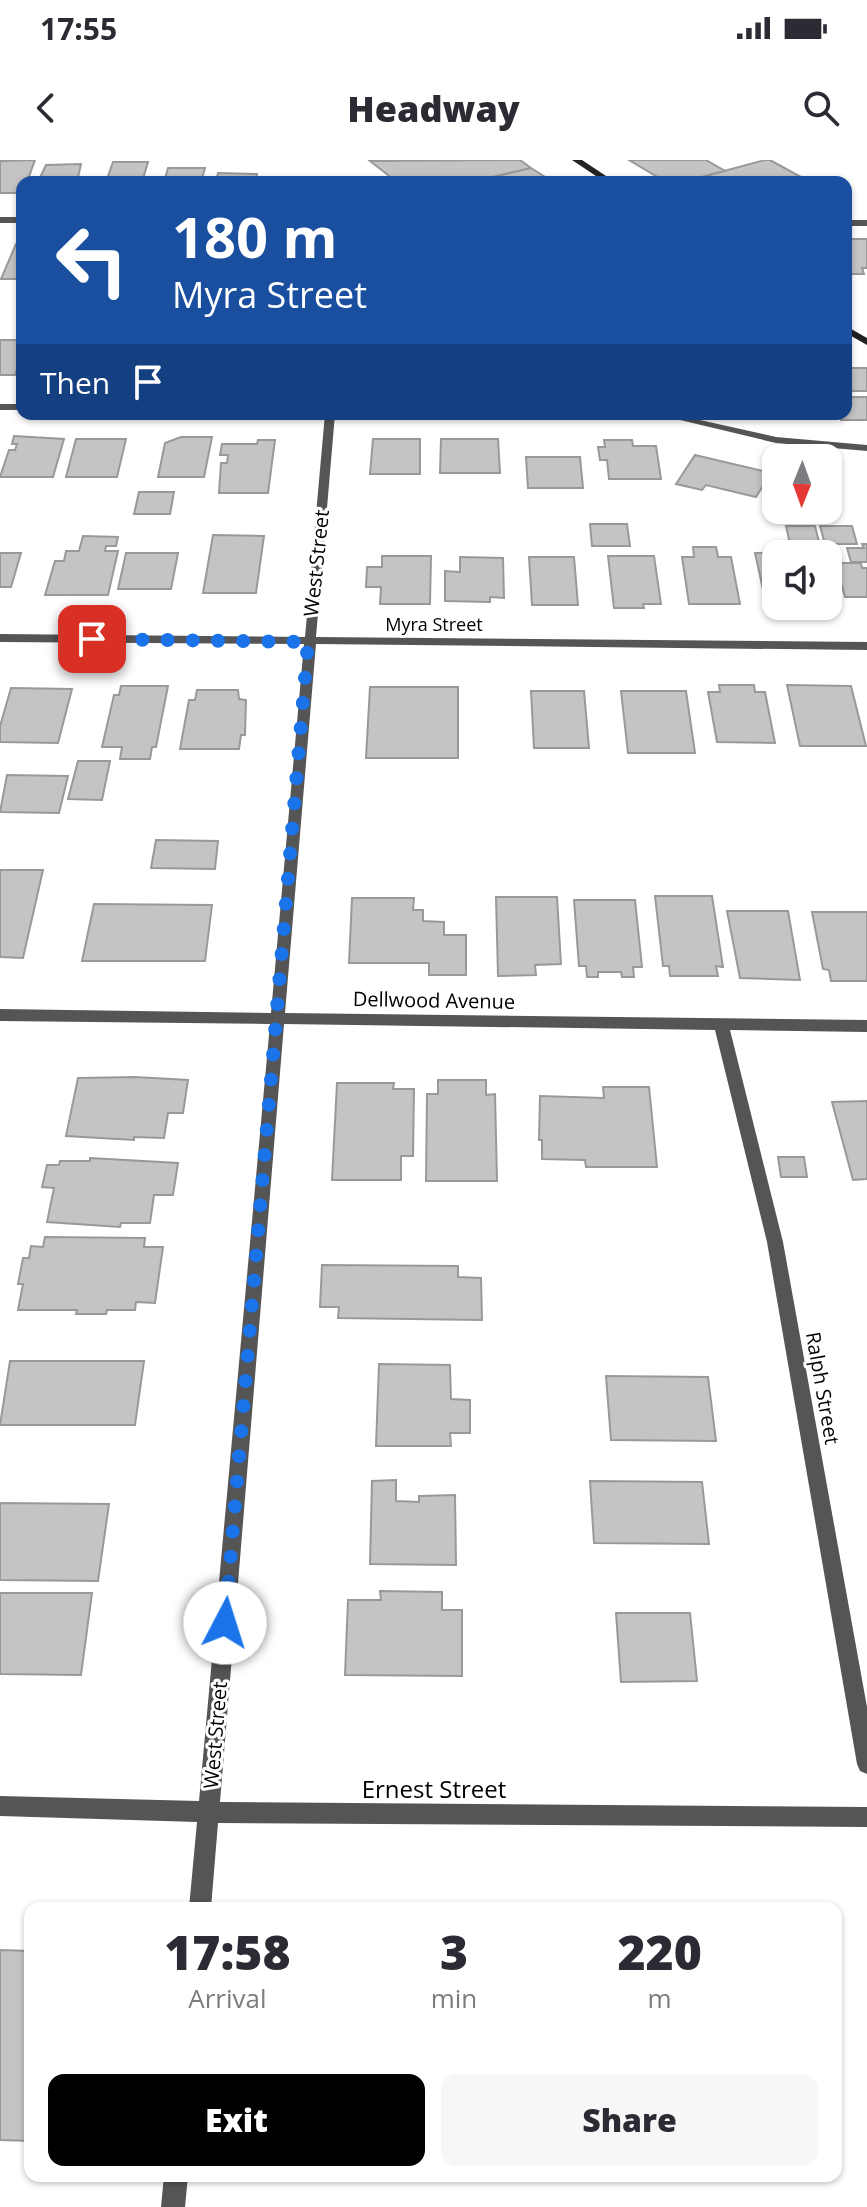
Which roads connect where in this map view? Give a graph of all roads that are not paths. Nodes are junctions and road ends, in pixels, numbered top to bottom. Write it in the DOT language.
graph roads {
  1 [pos="576,160"];
  2 [pos="601,176"];
  3 [pos="329,420"];
  4 [pos="687,420"];
  5 [pos="867,448"];
  6 [pos="0,638"];
  7 [pos="308,642"];
  8 [pos="867,646"];
  9 [pos="0,1015"];
  10 [pos="279,1018"];
  11 [pos="721,1023"];
  12 [pos="867,1026"];
  13 [pos="867,1764"];
  14 [pos="0,1806"];
  15 [pos="208,1812"];
  16 [pos="867,1817"];
  17 [pos="200,1902"];
  18 [pos="175,2182"];
  19 [pos="173,2207"];
  1 -- 2 [label="main road"];
  3 -- 7 [label="street, West Street"];
  4 -- 5 [label="street"];
  6 -- 7 [label="street, Myra Street"];
  7 -- 8 [label="street, Myra Street"];
  7 -- 10 [label="street, West Street"];
  9 -- 10 [label="street, Dellwood Avenue"];
  10 -- 11 [label="street, Dellwood Avenue"];
  10 -- 15 [label="street, West Street"];
  11 -- 12 [label="street, Dellwood Avenue"];
  11 -- 13 [label="street, Ralph Street"];
  14 -- 15 [label="street, Ernest Street"];
  15 -- 16 [label="street, Ernest Street"];
  15 -- 17 [label="street, West Street"];
  18 -- 19 [label="street"];
}
